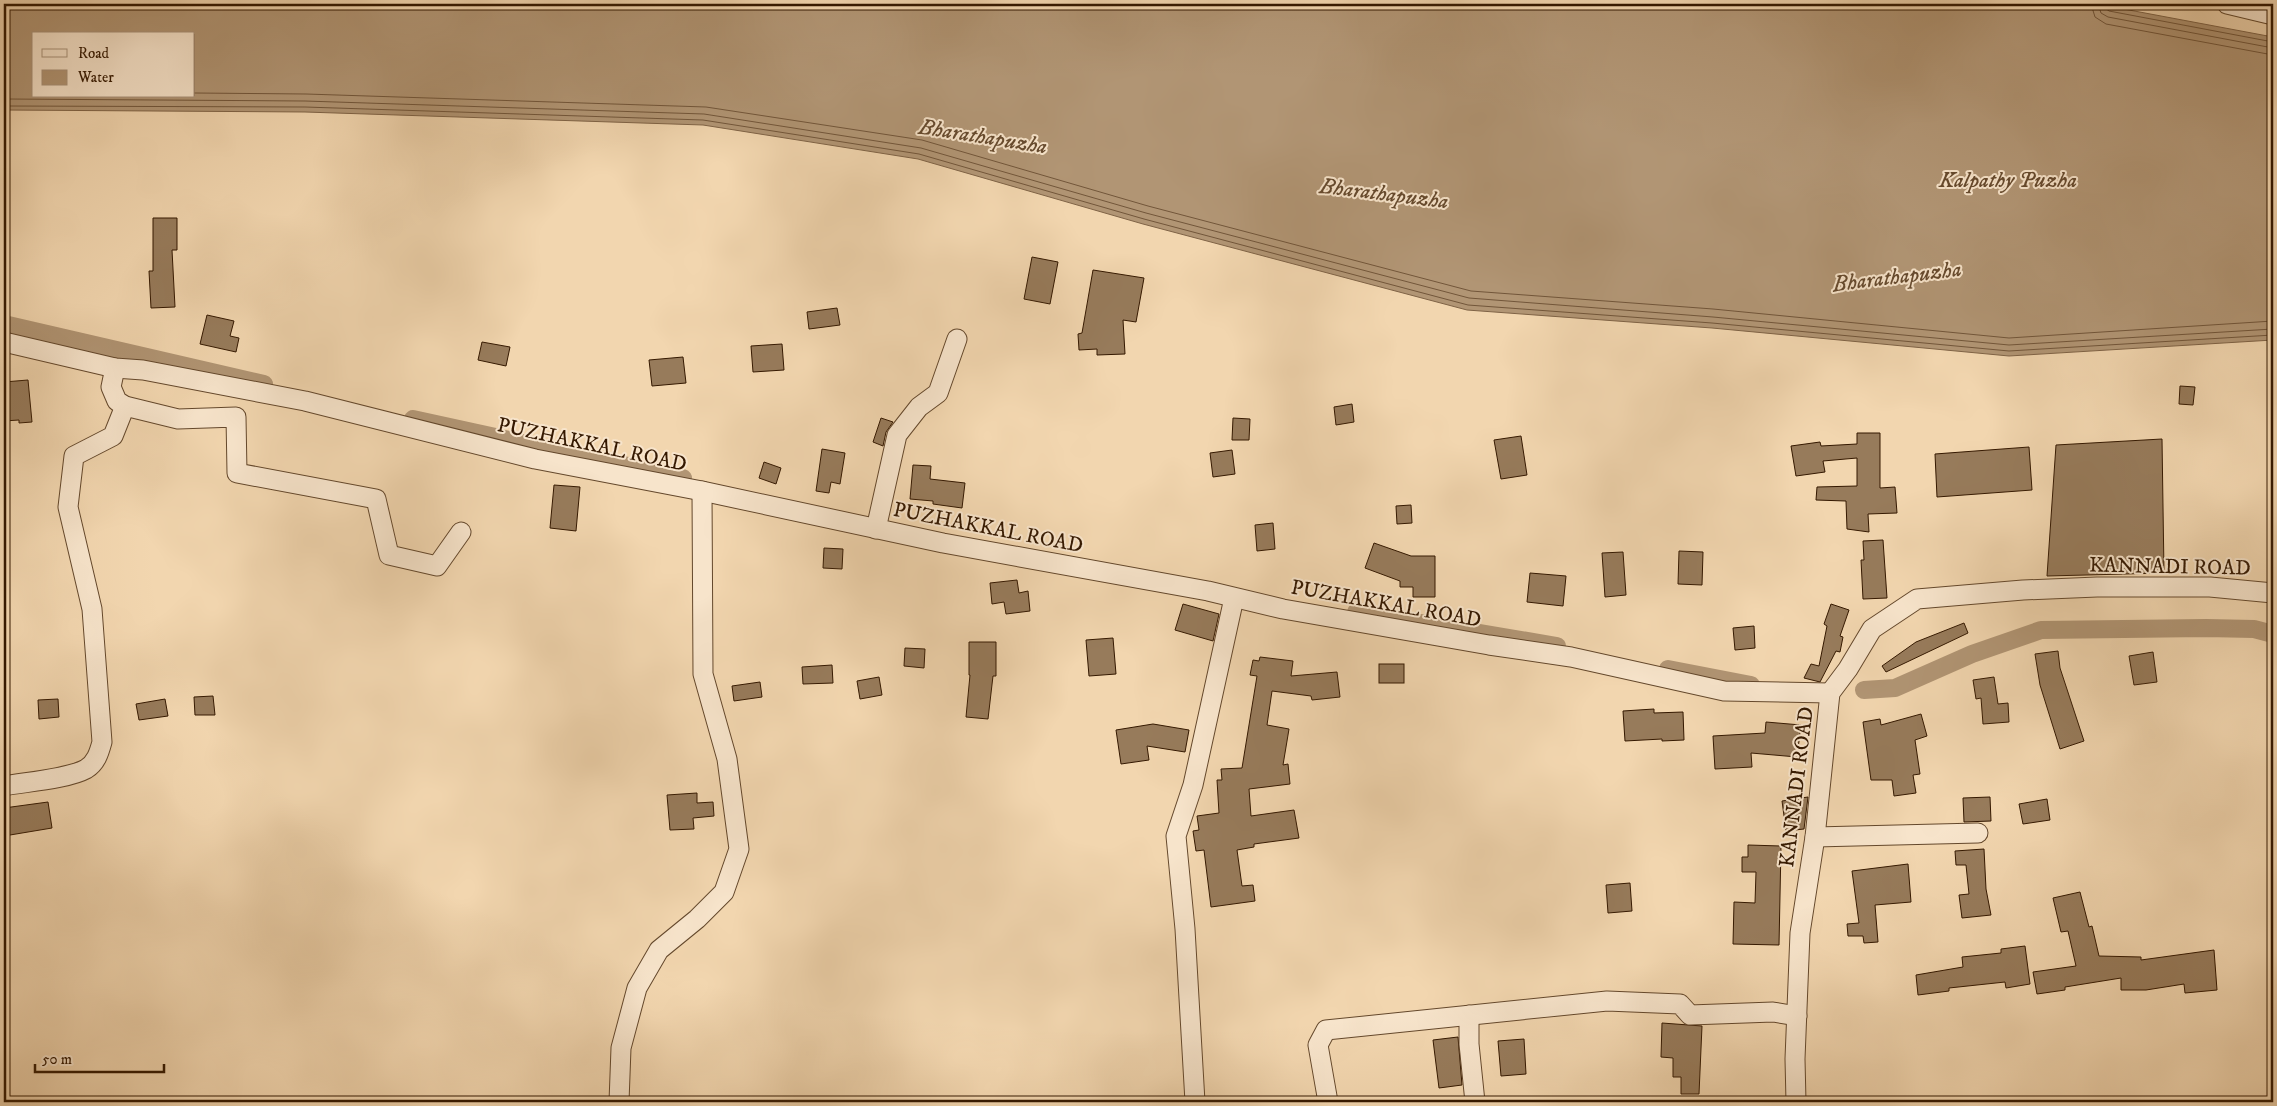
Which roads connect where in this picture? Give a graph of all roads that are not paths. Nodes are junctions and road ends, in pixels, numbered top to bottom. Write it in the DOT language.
graph roads {
  1 [pos="2228,4"];
  2 [pos="2273,15"];
  3 [pos="957,339"];
  4 [pos="4,342"];
  5 [pos="115,368"];
  6 [pos="125,406"];
  7 [pos="702,491"];
  8 [pos="877,529"];
  9 [pos="461,532"];
  10 [pos="2273,593"];
  11 [pos="1234,598"];
  12 [pos="1830,693"];
  13 [pos="4,786"];
  14 [pos="1978,833"];
  15 [pos="1815,836"];
  16 [pos="1470,1015"];
  17 [pos="1796,1016"];
  18 [pos="619,1102"];
  19 [pos="1195,1102"];
  20 [pos="1328,1102"];
  21 [pos="1475,1102"];
  22 [pos="1796,1102"];
  1 -- 2 [label="street"];
  3 -- 8 [label="street"];
  4 -- 5 [label="street, PUZHAKKAL ROAD"];
  5 -- 6 [label="street"];
  5 -- 7 [label="street, PUZHAKKAL ROAD"];
  6 -- 9 [label="street"];
  6 -- 13 [label="street"];
  7 -- 8 [label="street, PUZHAKKAL ROAD"];
  7 -- 18 [label="street"];
  8 -- 11 [label="street, PUZHAKKAL ROAD"];
  10 -- 12 [label="street, KANNADI ROAD"];
  11 -- 12 [label="street, PUZHAKKAL ROAD"];
  11 -- 19 [label="street"];
  12 -- 15 [label="street, KANNADI ROAD"];
  14 -- 15 [label="street"];
  15 -- 17 [label="street, KANNADI ROAD"];
  16 -- 17 [label="street"];
  16 -- 20 [label="street"];
  16 -- 21 [label="street"];
  17 -- 22 [label="street, KANNADI ROAD"];
}
